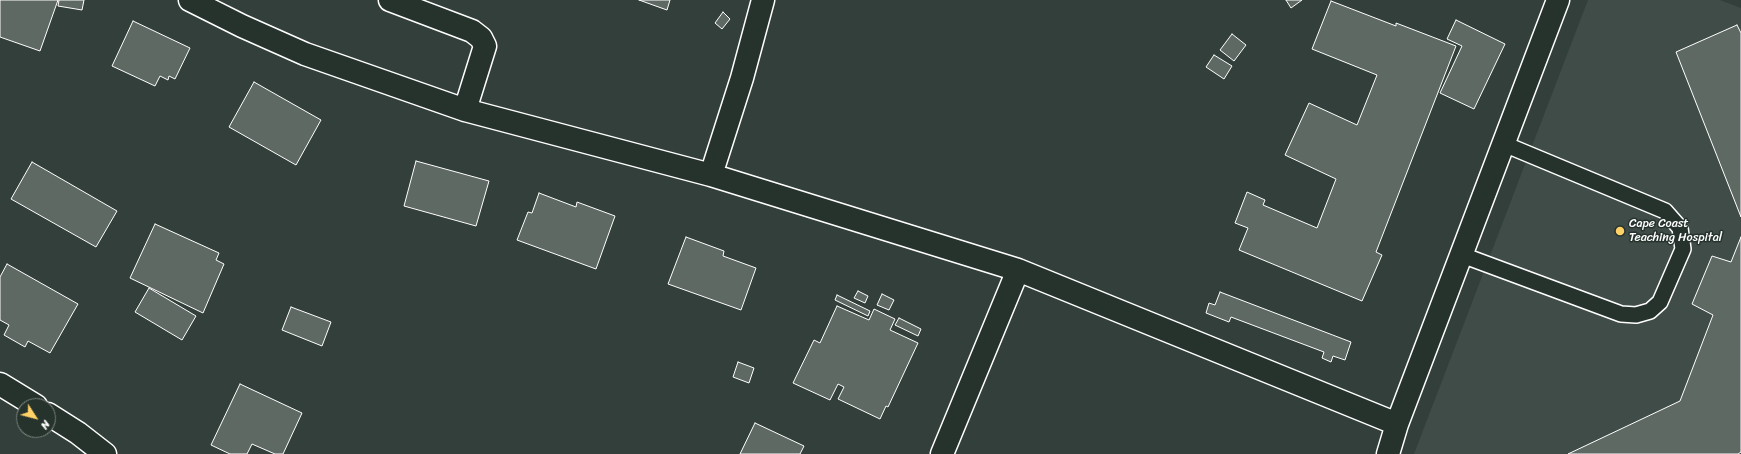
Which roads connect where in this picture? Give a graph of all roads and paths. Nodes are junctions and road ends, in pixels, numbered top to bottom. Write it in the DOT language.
graph roads {
  1 [pos="190,0"];
  2 [pos="390,0"];
  3 [pos="763,0"];
  4 [pos="1558,0"];
  5 [pos="465,110"];
  6 [pos="1504,144"];
  7 [pos="711,175"];
  8 [pos="1462,255"];
  9 [pos="1018,270"];
  10 [pos="0,384"];
  11 [pos="23,398"];
  12 [pos="56,419"];
  13 [pos="1397,424"];
  14 [pos="105,454"];
  15 [pos="942,454"];
  16 [pos="1388,454"];
  1 -- 5 [label="street"];
  2 -- 5 [label="street"];
  3 -- 7 [label="street"];
  4 -- 6 [label="street"];
  5 -- 7 [label="street"];
  6 -- 8 [label="street"];
  6 -- 8 [label="lane"];
  7 -- 9 [label="street"];
  8 -- 13 [label="street"];
  9 -- 13 [label="street"];
  9 -- 15 [label="street"];
  10 -- 11 [label="street"];
  12 -- 14 [label="street"];
  13 -- 16 [label="street"];
}
